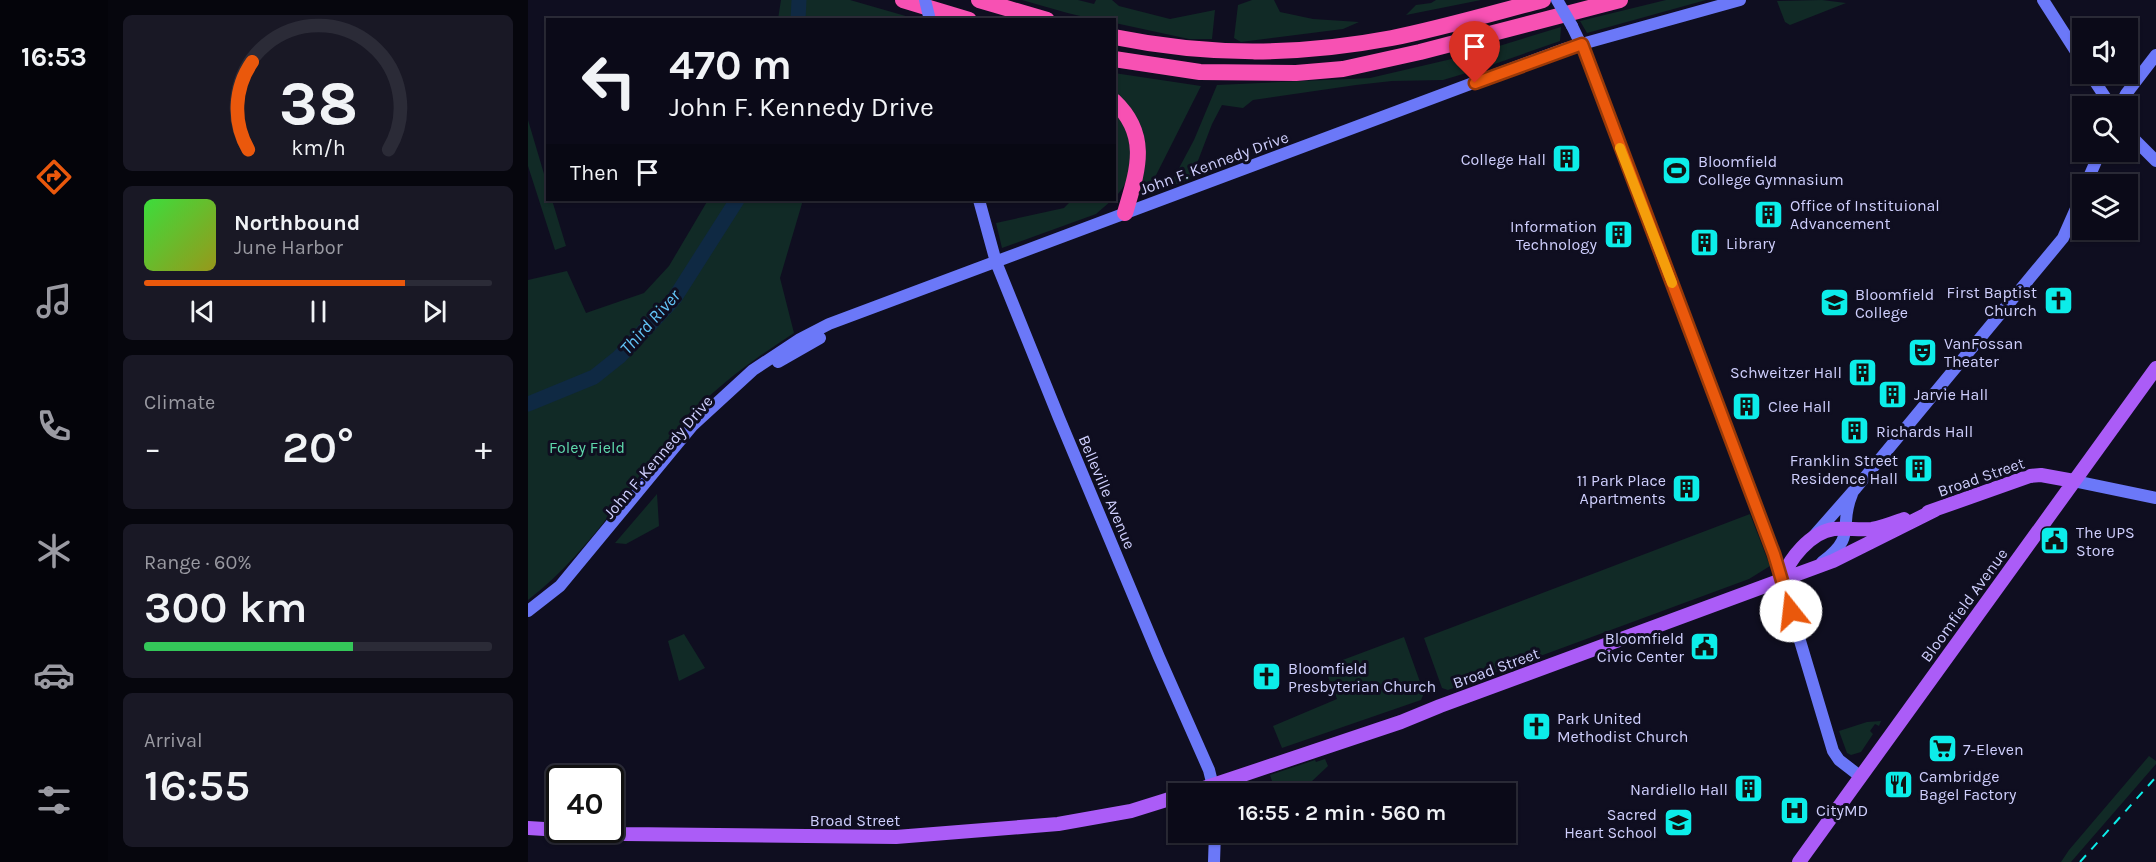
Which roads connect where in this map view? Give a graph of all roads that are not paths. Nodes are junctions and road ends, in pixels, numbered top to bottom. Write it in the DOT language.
graph roads {
  1 [pos="903,0"];
  2 [pos="925,0"];
  3 [pos="979,0"];
  4 [pos="1543,0"];
  5 [pos="1557,0"];
  6 [pos="1620,0"];
  7 [pos="1636,0"];
  8 [pos="1740,0"];
  9 [pos="2043,0"];
  10 [pos="1555,17"];
  11 [pos="930,18"];
  12 [pos="962,18"];
  13 [pos="1040,18"];
  14 [pos="1116,37"];
  15 [pos="1582,44"];
  16 [pos="2072,45"];
  17 [pos="2156,55"];
  18 [pos="1116,59"];
  19 [pos="2126,96"];
  20 [pos="1116,103"];
  21 [pos="2138,143"];
  22 [pos="2156,161"];
  23 [pos="979,201"];
  24 [pos="1125,213"];
  25 [pos="2072,216"];
  26 [pos="996,262"];
  27 [pos="859,314"];
  28 [pos="2156,368"];
  29 [pos="2074,481"];
  30 [pos="1856,488"];
  31 [pos="2156,498"];
  32 [pos="1935,510"];
  33 [pos="1847,529"];
  34 [pos="1809,541"];
  35 [pos="1814,568"];
  36 [pos="1782,581"];
  37 [pos="528,611"];
  38 [pos="528,620"];
  39 [pos="1860,777"];
  40 [pos="1212,783"];
  41 [pos="1232,783"];
  42 [pos="1168,799"];
  43 [pos="528,828"];
  44 [pos="1215,843"];
  45 [pos="1214,862"];
  46 [pos="1799,862"];
  1 -- 12 [label="highway"];
  2 -- 11 [label="main road, bridge"];
  3 -- 13 [label="highway"];
  4 -- 14 [label="highway"];
  5 -- 15 [label="main road, bridge"];
  6 -- 10 [label="highway"];
  7 -- 10 [label="highway"];
  8 -- 15 [label="main road, John F. Kennedy Drive"];
  9 -- 16 [label="main road"];
  10 -- 18 [label="highway"];
  15 -- 24 [label="main road, John F. Kennedy Drive"];
  15 -- 36 [label="main road"];
  17 -- 19 [label="main road"];
  20 -- 24 [label="highway"];
  21 -- 22 [label="main road"];
  23 -- 26 [label="main road, Belleville Avenue"];
  24 -- 26 [label="main road, John F. Kennedy Drive"];
  25 -- 30 [label="main road"];
  26 -- 27 [label="main road, John F. Kennedy Drive"];
  26 -- 40 [label="main road, Belleville Avenue"];
  27 -- 37 [label="main road, John F. Kennedy Drive"];
  27 -- 38 [label="main road, John F. Kennedy Drive"];
  28 -- 29 [label="main road, Bloomfield Avenue"];
  29 -- 31 [label="main road"];
  29 -- 32 [label="main road, Broad Street"];
  29 -- 39 [label="main road, Bloomfield Avenue"];
  30 -- 33 [label="main road"];
  30 -- 34 [label="main road"];
  32 -- 33 [label="main road, Broad Street"];
  32 -- 35 [label="main road, Broad Street"];
  33 -- 34 [label="main road, Broad Street"];
  33 -- 35 [label="main road"];
  34 -- 36 [label="main road, Broad Street"];
  35 -- 36 [label="main road, Broad Street"];
  36 -- 39 [label="main road"];
  36 -- 41 [label="main road, Broad Street"];
  39 -- 46 [label="main road, Bloomfield Avenue"];
  42 -- 43 [label="main road, Broad Street"];
  44 -- 45 [label="main road"];
}
